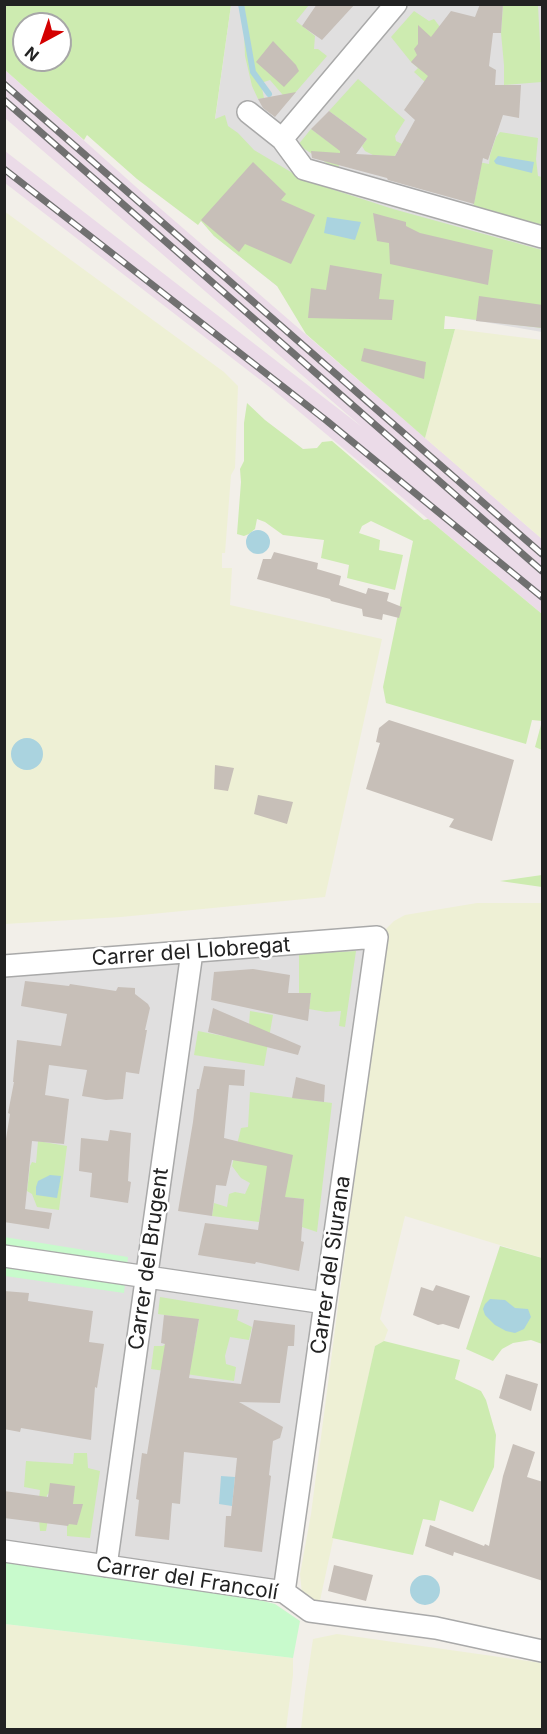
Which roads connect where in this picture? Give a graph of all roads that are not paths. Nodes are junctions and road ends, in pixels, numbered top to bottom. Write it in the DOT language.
graph roads {
  1 [pos="396,4"];
  2 [pos="248,112"];
  3 [pos="282,139"];
  4 [pos="543,237"];
  5 [pos="377,937"];
  6 [pos="192,952"];
  7 [pos="4,966"];
  8 [pos="4,1256"];
  9 [pos="147,1276"];
  10 [pos="325,1304"];
  11 [pos="4,1551"];
  12 [pos="106,1566"];
  13 [pos="284,1592"];
  14 [pos="543,1651"];
  1 -- 3 [label="street"];
  2 -- 3 [label="street"];
  3 -- 4 [label="street"];
  5 -- 6 [label="street, Carrer del Llobregat"];
  5 -- 10 [label="street, Carrer del Siurana"];
  6 -- 7 [label="street, Carrer del Llobregat"];
  6 -- 9 [label="street, Carrer del Brugent"];
  8 -- 9 [label="street"];
  9 -- 10 [label="street"];
  9 -- 12 [label="street, Carrer del Brugent"];
  10 -- 13 [label="street, Carrer del Siurana"];
  11 -- 12 [label="street, Carrer del Francolí"];
  12 -- 13 [label="street, Carrer del Francolí"];
  13 -- 14 [label="street, Carrer del Francolí"];
}
